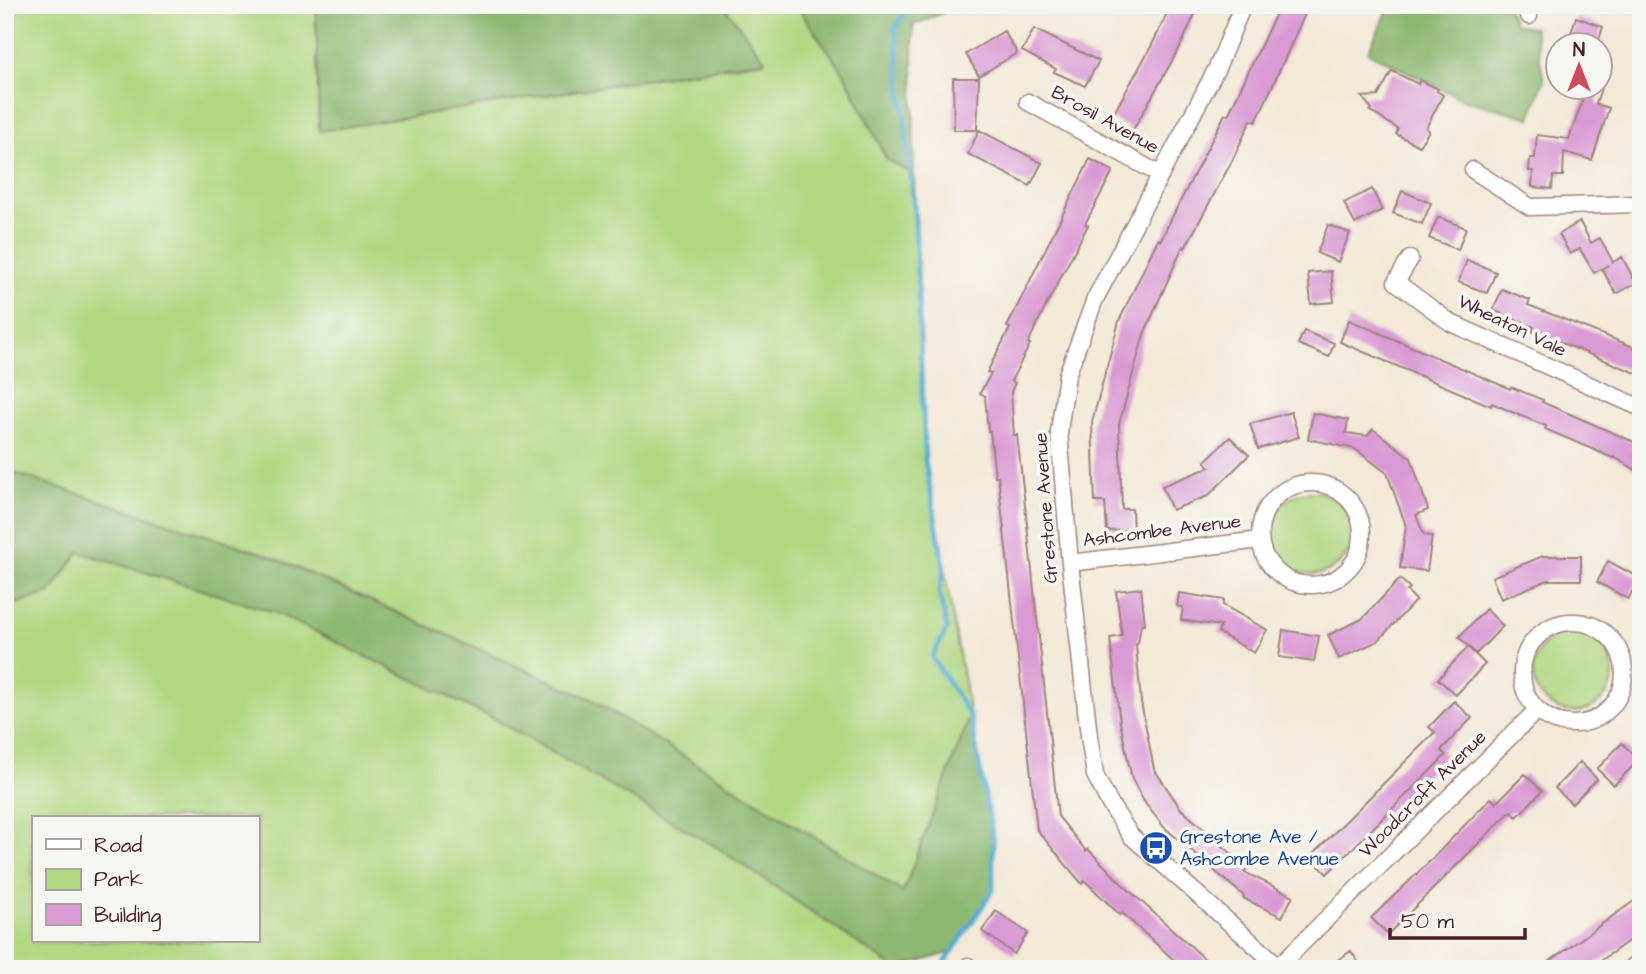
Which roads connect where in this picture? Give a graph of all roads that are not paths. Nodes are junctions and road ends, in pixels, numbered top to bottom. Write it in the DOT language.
graph roads {
  1 [pos="1243,5"];
  2 [pos="1028,102"];
  3 [pos="1473,170"];
  4 [pos="1161,175"];
  5 [pos="1641,204"];
  6 [pos="1410,258"];
  7 [pos="1641,408"];
  8 [pos="1260,540"];
  9 [pos="1070,563"];
  10 [pos="1537,710"];
  11 [pos="1641,961"];
  12 [pos="1280,968"];
  13 [pos="1630,969"];
  1 -- 4 [label="street, Grestone Avenue"];
  2 -- 4 [label="street, Brosil Avenue"];
  3 -- 5 [label="street"];
  4 -- 9 [label="street, Grestone Avenue"];
  6 -- 7 [label="street, Wheaton Vale"];
  8 -- 8 [label="street, Ashcombe Avenue"];
  8 -- 9 [label="street, Ashcombe Avenue"];
  9 -- 12 [label="street, Grestone Avenue"];
  10 -- 10 [label="street"];
  10 -- 12 [label="street, Woodcroft Avenue"];
  11 -- 13 [label="street"];
}
